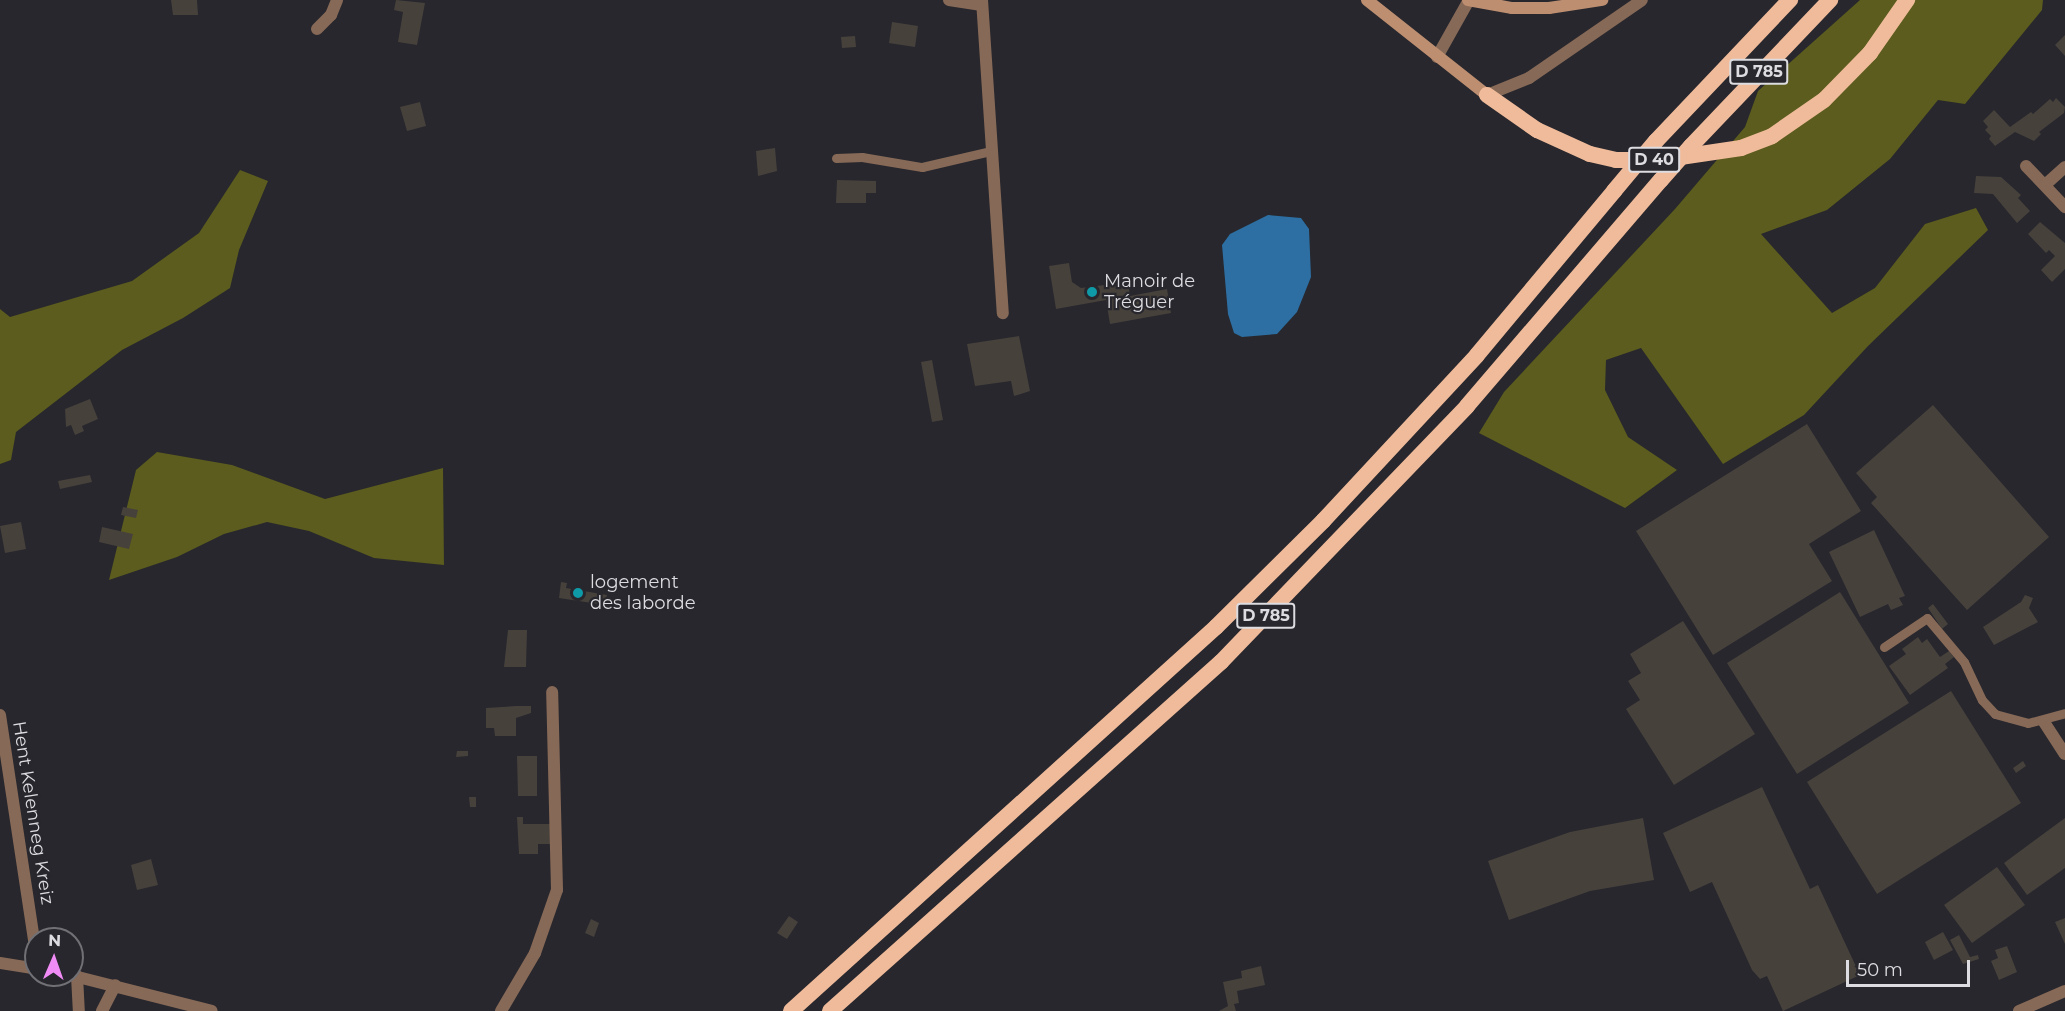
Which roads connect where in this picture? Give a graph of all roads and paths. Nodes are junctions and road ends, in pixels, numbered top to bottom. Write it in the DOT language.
graph roads {
  1 [pos="337,0"];
  2 [pos="949,0"];
  3 [pos="1366,0"];
  4 [pos="1469,0"];
  5 [pos="1602,0"];
  6 [pos="1642,0"];
  7 [pos="1790,0"];
  8 [pos="1830,0"];
  9 [pos="1907,0"];
  10 [pos="982,3"];
  11 [pos="317,29"];
  12 [pos="1437,57"];
  13 [pos="1487,95"];
  14 [pos="991,152"];
  15 [pos="836,158"];
  16 [pos="2026,166"];
  17 [pos="2065,167"];
  18 [pos="2045,186"];
  19 [pos="2065,207"];
  20 [pos="1003,313"];
  21 [pos="1884,647"];
  22 [pos="552,692"];
  23 [pos="2065,713"];
  24 [pos="0,715"];
  25 [pos="2044,722"];
  26 [pos="2065,754"];
  27 [pos="31,927"];
  28 [pos="24,962"];
  29 [pos="0,963"];
  30 [pos="84,978"];
  31 [pos="115,985"];
  32 [pos="75,987"];
  33 [pos="2065,991"];
  34 [pos="79,1011"];
  35 [pos="102,1011"];
  36 [pos="212,1011"];
  37 [pos="501,1011"];
  38 [pos="791,1011"];
  39 [pos="830,1011"];
  40 [pos="2019,1011"];
  1 -- 11 [label="street"];
  2 -- 10 [label="street"];
  3 -- 12 [label="main road, D 40"];
  4 -- 5 [label="main road"];
  4 -- 12 [label="street"];
  6 -- 13 [label="street"];
  7 -- 38 [label="highway, D 785, bridge"];
  8 -- 39 [label="highway, D 785, bridge"];
  9 -- 13 [label="highway, D 40"];
  10 -- 14 [label="street"];
  12 -- 13 [label="main road, D 40"];
  14 -- 15 [label="lane"];
  14 -- 20 [label="street"];
  16 -- 18 [label="street"];
  17 -- 18 [label="street"];
  18 -- 19 [label="street"];
  21 -- 25 [label="lane"];
  22 -- 37 [label="street"];
  23 -- 25 [label="lane"];
  24 -- 27 [label="street, Hent Kelenneg Kreiz"];
  25 -- 26 [label="street"];
  28 -- 29 [label="street"];
  30 -- 31 [label="street"];
  31 -- 35 [label="street"];
  31 -- 36 [label="street"];
  32 -- 34 [label="street"];
  33 -- 40 [label="street"];
}
